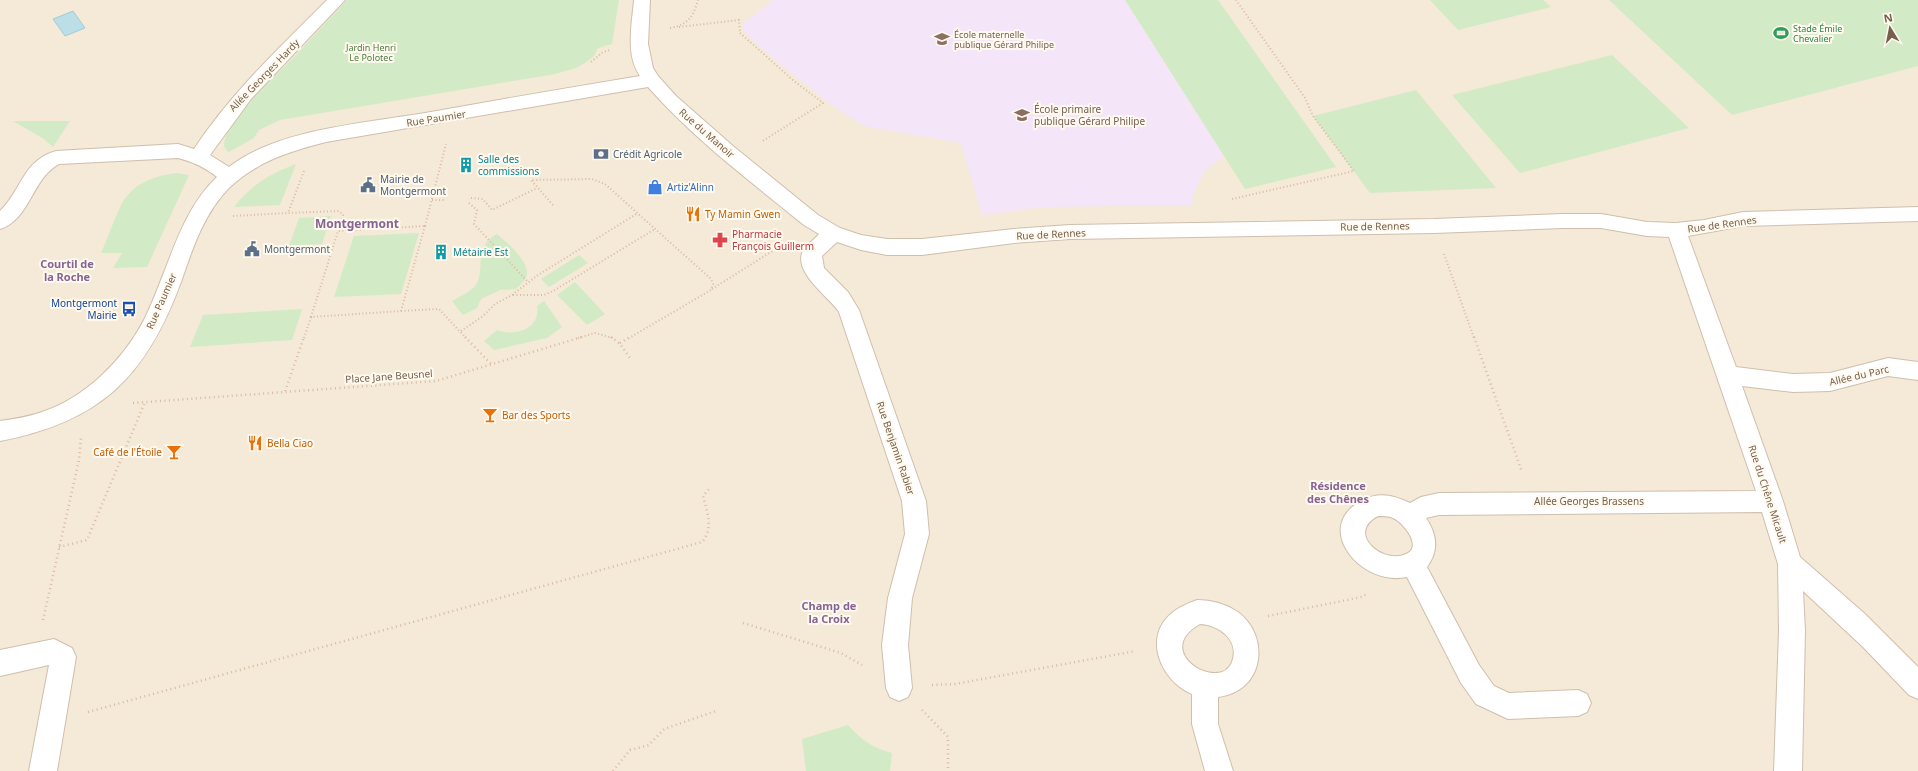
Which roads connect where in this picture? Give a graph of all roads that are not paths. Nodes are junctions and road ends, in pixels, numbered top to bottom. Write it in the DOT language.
graph roads {
  1 [pos="337,0"];
  2 [pos="642,0"];
  3 [pos="652,80"];
  4 [pos="199,157"];
  5 [pos="228,177"];
  6 [pos="1918,214"];
  7 [pos="0,222"];
  8 [pos="1676,230"];
  9 [pos="833,233"];
  10 [pos="1918,371"];
  11 [pos="1728,375"];
  12 [pos="0,431"];
  13 [pos="1771,501"];
  14 [pos="1410,516"];
  15 [pos="1413,564"];
  16 [pos="1790,564"];
  17 [pos="0,663"];
  18 [pos="1205,685"];
  19 [pos="1918,686"];
  20 [pos="899,688"];
  21 [pos="1578,703"];
  22 [pos="43,771"];
  23 [pos="1219,771"];
  24 [pos="1788,771"];
  1 -- 4 [label="street, Allée Georges Hardy"];
  2 -- 3 [label="street, Rue du Manoir"];
  3 -- 5 [label="street, Rue Paumier"];
  3 -- 9 [label="street, Rue du Manoir"];
  4 -- 5 [label="street"];
  4 -- 7 [label="street"];
  5 -- 12 [label="street, Rue Paumier"];
  6 -- 8 [label="street, Rue de Rennes"];
  8 -- 9 [label="street, Rue de Rennes"];
  8 -- 11 [label="street, Rue du Chêne Micault"];
  9 -- 20 [label="street, Rue Benjamin Rabier"];
  10 -- 11 [label="street, Allée du Parc"];
  11 -- 13 [label="street, Rue du Chêne Micault"];
  13 -- 14 [label="street, Allée Georges Brassens"];
  13 -- 16 [label="street, Rue du Chêne Micault"];
  14 -- 15 [label="street"];
  14 -- 15 [label="street"];
  15 -- 21 [label="street"];
  16 -- 19 [label="street"];
  16 -- 24 [label="street, Rue du Chêne Micault"];
  17 -- 22 [label="street"];
  18 -- 18 [label="street"];
  18 -- 23 [label="street"];
}
